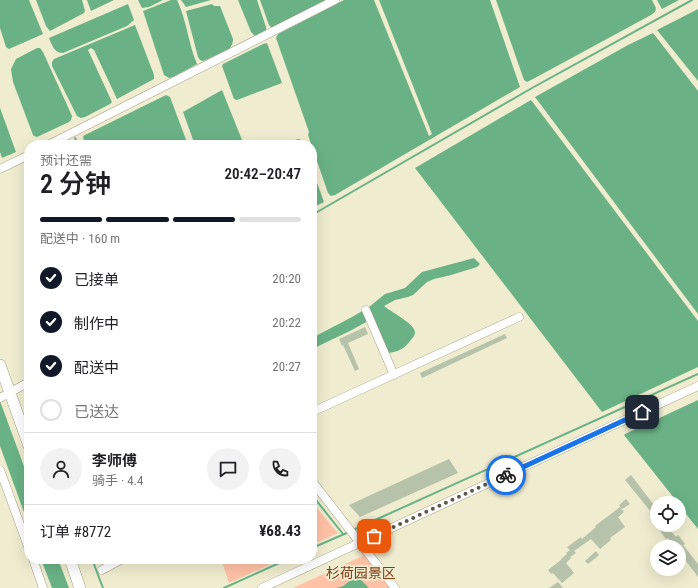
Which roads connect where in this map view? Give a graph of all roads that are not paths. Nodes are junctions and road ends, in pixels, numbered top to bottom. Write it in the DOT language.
graph roads {
  1 [pos="335,0"];
  2 [pos="58,140"];
  3 [pos="24,157"];
  4 [pos="0,169"];
  5 [pos="366,310"];
  6 [pos="519,317"];
  7 [pos="0,365"];
  8 [pos="394,375"];
  9 [pos="24,385"];
  10 [pos="698,386"];
  11 [pos="5,395"];
  12 [pos="317,410"];
  13 [pos="24,435"];
  14 [pos="0,470"];
  15 [pos="317,488"];
  16 [pos="24,535"];
  17 [pos="360,543"];
  18 [pos="317,563"];
  19 [pos="35,564"];
  20 [pos="72,564"];
  21 [pos="113,564"];
  22 [pos="314,564"];
  23 [pos="102,570"];
  24 [pos="43,588"];
  25 [pos="80,588"];
  26 [pos="262,588"];
  27 [pos="395,588"];
  1 -- 2 [label="street"];
  3 -- 4 [label="street"];
  5 -- 8 [label="street"];
  6 -- 8 [label="street"];
  7 -- 11 [label="main road"];
  8 -- 12 [label="street"];
  9 -- 11 [label="street"];
  10 -- 17 [label="street"];
  11 -- 13 [label="main road"];
  14 -- 16 [label="street"];
  15 -- 17 [label="street"];
  17 -- 18 [label="street"];
  17 -- 27 [label="street"];
  19 -- 24 [label="street"];
  20 -- 25 [label="main road"];
  21 -- 23 [label="street"];
  22 -- 26 [label="street"];
}
